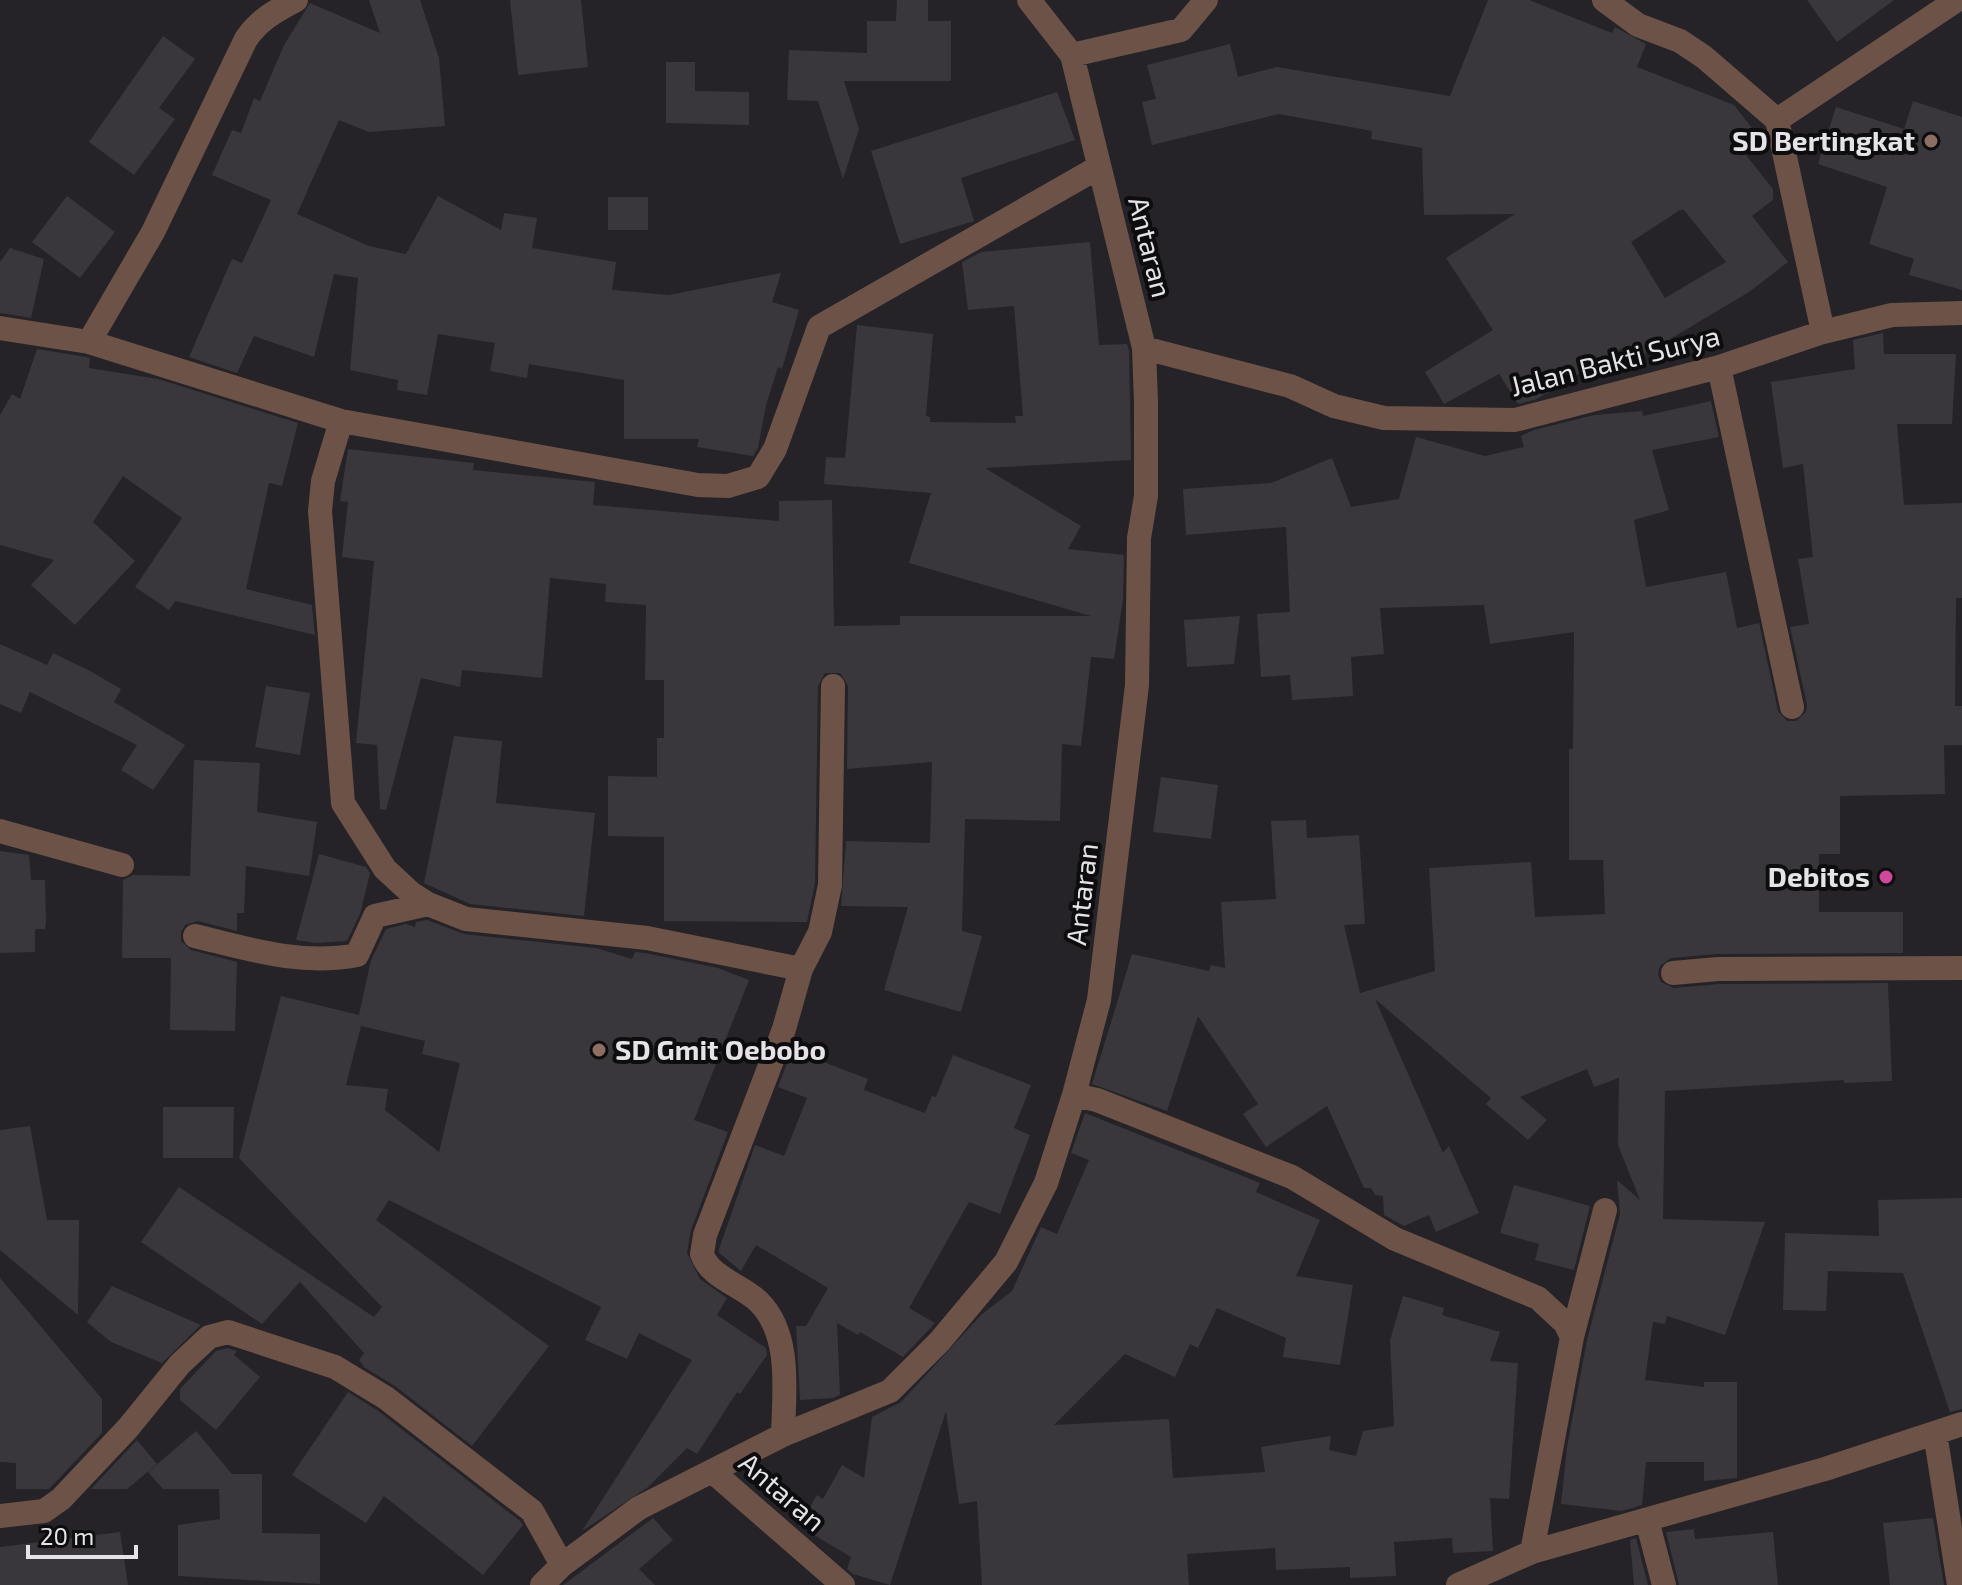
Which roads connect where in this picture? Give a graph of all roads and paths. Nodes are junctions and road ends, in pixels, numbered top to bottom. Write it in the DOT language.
graph roads {
  1 [pos="296,0"];
  2 [pos="1029,0"];
  3 [pos="1206,0"];
  4 [pos="1604,0"];
  5 [pos="1957,0"];
  6 [pos="1072,55"];
  7 [pos="1777,120"];
  8 [pos="1099,167"];
  9 [pos="1962,313"];
  10 [pos="0,328"];
  11 [pos="1823,332"];
  12 [pos="89,342"];
  13 [pos="1144,348"];
  14 [pos="1719,367"];
  15 [pos="341,421"];
  16 [pos="833,686"];
  17 [pos="1792,707"];
  18 [pos="0,831"];
  19 [pos="122,865"];
  20 [pos="428,904"];
  21 [pos="195,936"];
  22 [pos="1962,968"];
  23 [pos="801,969"];
  24 [pos="1673,973"];
  25 [pos="1074,1095"];
  26 [pos="1605,1210"];
  27 [pos="1572,1337"];
  28 [pos="1962,1424"];
  29 [pos="1935,1433"];
  30 [pos="783,1435"];
  31 [pos="713,1472"];
  32 [pos="0,1516"];
  33 [pos="1647,1520"];
  34 [pos="1532,1552"];
  35 [pos="562,1565"];
  36 [pos="542,1585"];
  37 [pos="843,1585"];
  38 [pos="1458,1585"];
  39 [pos="1664,1585"];
  40 [pos="1959,1585"];
  1 -- 12 [label="street"];
  2 -- 6 [label="street, Antaran"];
  3 -- 6 [label="street"];
  4 -- 7 [label="street"];
  5 -- 7 [label="street"];
  6 -- 8 [label="street, Antaran"];
  7 -- 11 [label="street"];
  8 -- 13 [label="street, Antaran"];
  8 -- 15 [label="street"];
  9 -- 11 [label="street, Jalan Bakti Surya"];
  10 -- 12 [label="street"];
  11 -- 14 [label="street, Jalan Bakti Surya"];
  12 -- 15 [label="street"];
  13 -- 14 [label="street, Jalan Bakti Surya"];
  13 -- 25 [label="street, Antaran"];
  14 -- 17 [label="street"];
  15 -- 20 [label="street"];
  16 -- 23 [label="street"];
  18 -- 19 [label="street"];
  20 -- 21 [label="street"];
  20 -- 23 [label="street"];
  22 -- 24 [label="street"];
  23 -- 30 [label="street"];
  25 -- 27 [label="street"];
  25 -- 30 [label="street, Antaran"];
  26 -- 27 [label="street"];
  27 -- 34 [label="street"];
  28 -- 29 [label="street"];
  29 -- 33 [label="street"];
  29 -- 40 [label="street"];
  30 -- 31 [label="street, Antaran"];
  31 -- 35 [label="street"];
  31 -- 37 [label="street, Antaran"];
  32 -- 35 [label="street"];
  33 -- 34 [label="street"];
  33 -- 39 [label="street"];
  34 -- 38 [label="street"];
  35 -- 36 [label="street"];
}
